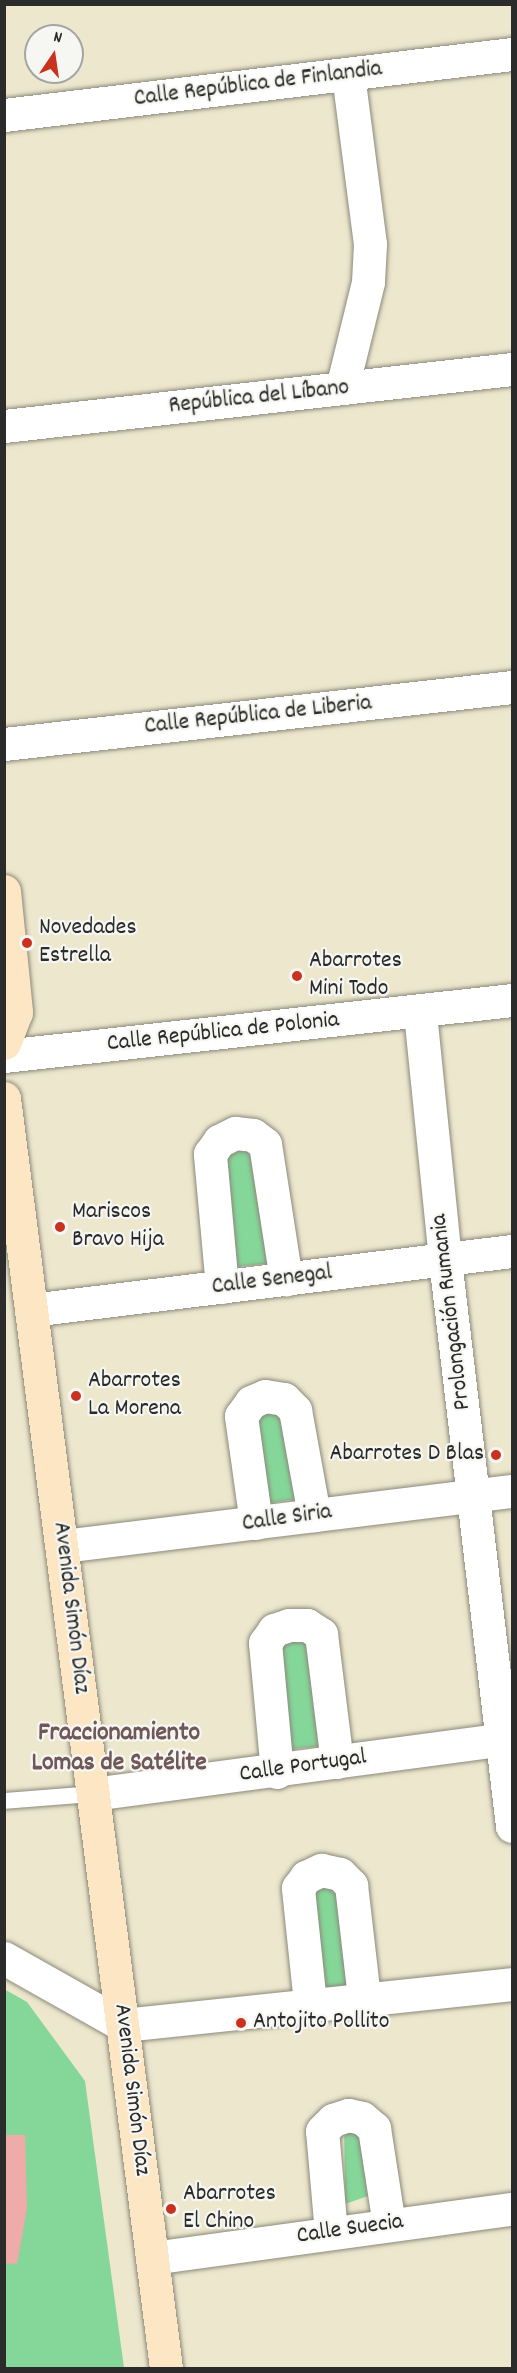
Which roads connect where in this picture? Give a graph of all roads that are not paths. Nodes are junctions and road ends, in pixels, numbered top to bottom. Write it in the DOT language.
graph roads {
  1 [pos="513,54"];
  2 [pos="348,74"];
  3 [pos="4,115"];
  4 [pos="513,369"];
  5 [pos="342,388"];
  6 [pos="4,426"];
  7 [pos="513,687"];
  8 [pos="4,744"];
  9 [pos="4,891"];
  10 [pos="513,1000"];
  11 [pos="420,1013"];
  12 [pos="4,1043"];
  13 [pos="4,1056"];
  14 [pos="4,1098"];
  15 [pos="513,1251"];
  16 [pos="445,1260"];
  17 [pos="286,1279"];
  18 [pos="222,1287"];
  19 [pos="31,1310"];
  20 [pos="513,1491"];
  21 [pos="473,1495"];
  22 [pos="314,1515"];
  23 [pos="256,1523"];
  24 [pos="62,1546"];
  25 [pos="507,1739"];
  26 [pos="337,1761"];
  27 [pos="277,1772"];
  28 [pos="93,1794"];
  29 [pos="4,1801"];
  30 [pos="513,1826"];
  31 [pos="4,1958"];
  32 [pos="513,1984"];
  33 [pos="364,1998"];
  34 [pos="310,2003"];
  35 [pos="123,2025"];
  36 [pos="513,2209"];
  37 [pos="389,2225"];
  38 [pos="331,2233"];
  39 [pos="152,2258"];
  40 [pos="166,2368"];
  1 -- 2 [label="street, Calle República de Finlandia"];
  2 -- 3 [label="street, Calle República de Finlandia"];
  2 -- 5 [label="street"];
  4 -- 5 [label="street, República del Líbano"];
  5 -- 6 [label="street, República del Líbano"];
  7 -- 8 [label="street, Calle República de Liberia"];
  9 -- 12 [label="main road"];
  10 -- 11 [label="street, Calle República de Polonia"];
  11 -- 13 [label="street, Calle República de Polonia"];
  11 -- 16 [label="street, Prolongación Rumania"];
  14 -- 19 [label="main road, Avenida Simón Díaz"];
  15 -- 16 [label="street, Calle Senegal"];
  16 -- 17 [label="street, Calle Senegal"];
  16 -- 21 [label="street, Prolongación Rumania"];
  17 -- 18 [label="street, Calle Senegal"];
  17 -- 18 [label="street"];
  18 -- 19 [label="street, Calle Senegal"];
  19 -- 24 [label="main road, Avenida Simón Díaz"];
  20 -- 21 [label="street, Calle Siria"];
  21 -- 22 [label="street, Calle Siria"];
  21 -- 25 [label="street, Prolongación Rumania"];
  22 -- 23 [label="street, Calle Siria"];
  22 -- 23 [label="street"];
  23 -- 24 [label="street, Calle Siria"];
  24 -- 28 [label="main road, Avenida Simón Díaz"];
  25 -- 26 [label="street, Calle Portugal"];
  25 -- 30 [label="street, Prolongación Rumania"];
  26 -- 27 [label="street, Calle Portugal"];
  26 -- 27 [label="street"];
  27 -- 28 [label="street, Calle Portugal"];
  28 -- 29 [label="lane"];
  28 -- 35 [label="main road, Avenida Simón Díaz"];
  31 -- 35 [label="street"];
  32 -- 33 [label="street"];
  33 -- 34 [label="street"];
  33 -- 34 [label="street"];
  34 -- 35 [label="street"];
  35 -- 39 [label="main road, Avenida Simón Díaz"];
  36 -- 37 [label="street, Calle Suecia"];
  37 -- 38 [label="street, Calle Suecia"];
  37 -- 38 [label="street"];
  38 -- 39 [label="street, Calle Suecia"];
  39 -- 40 [label="main road, Avenida Simón Díaz"];
}
